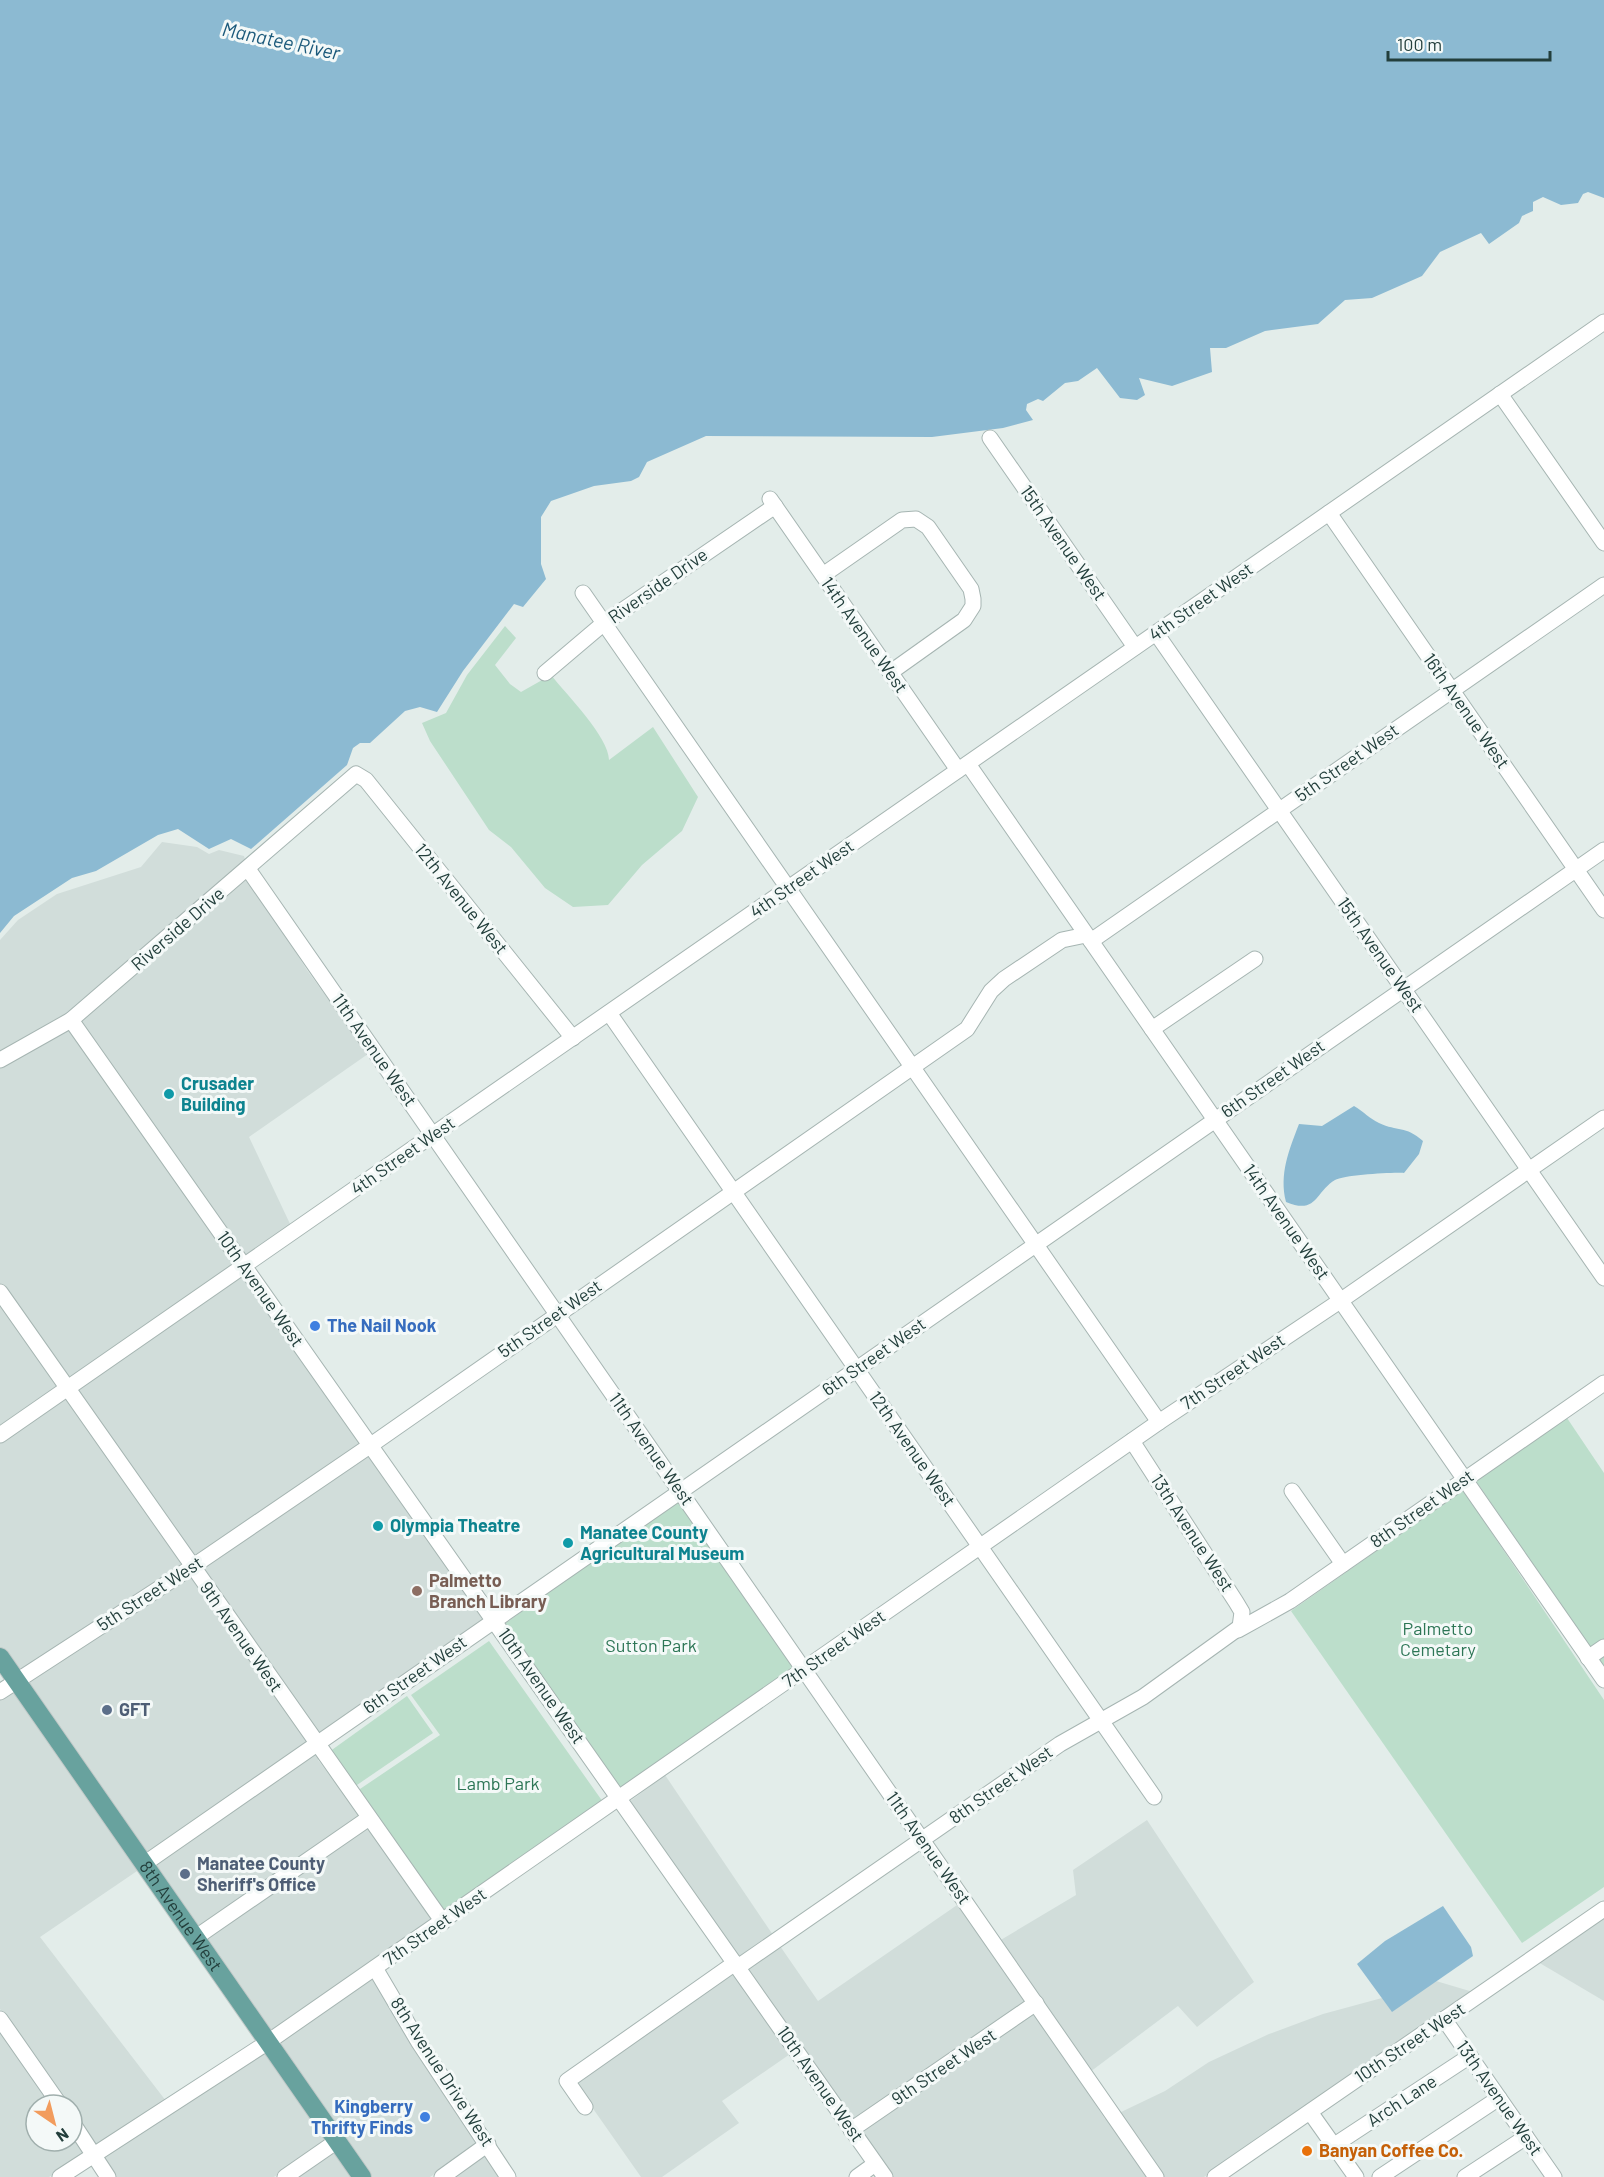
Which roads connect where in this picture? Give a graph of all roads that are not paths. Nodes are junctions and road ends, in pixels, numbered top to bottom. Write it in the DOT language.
graph roads {
  1 [pos="1604,322"];
  2 [pos="1500,394"];
  3 [pos="990,438"];
  4 [pos="773,502"];
  5 [pos="1329,513"];
  6 [pos="1604,543"];
  7 [pos="823,575"];
  8 [pos="1604,585"];
  9 [pos="583,593"];
  10 [pos="604,623"];
  11 [pos="1156,633"];
  12 [pos="1135,647"];
  13 [pos="545,672"];
  14 [pos="891,672"];
  15 [pos="1452,690"];
  16 [pos="963,767"];
  17 [pos="344,782"];
  18 [pos="1280,810"];
  19 [pos="1604,850"];
  20 [pos="248,869"];
  21 [pos="1576,869"];
  22 [pos="788,888"];
  23 [pos="1604,909"];
  24 [pos="1089,938"];
  25 [pos="1255,959"];
  26 [pos="1404,989"];
  27 [pos="609,1013"];
  28 [pos="71,1020"];
  29 [pos="1152,1029"];
  30 [pos="573,1038"];
  31 [pos="0,1060"];
  32 [pos="912,1067"];
  33 [pos="1604,1118"];
  34 [pos="1215,1120"];
  35 [pos="433,1135"];
  36 [pos="1529,1170"];
  37 [pos="733,1191"];
  38 [pos="1036,1244"];
  39 [pos="243,1266"];
  40 [pos="1604,1278"];
  41 [pos="0,1292"];
  42 [pos="1340,1301"];
  43 [pos="557,1314"];
  44 [pos="856,1369"];
  45 [pos="1604,1383"];
  46 [pos="68,1389"];
  47 [pos="1159,1422"];
  48 [pos="0,1435"];
  49 [pos="1132,1441"];
  50 [pos="371,1445"];
  51 [pos="1465,1480"];
  52 [pos="680,1491"];
  53 [pos="1292,1491"];
  54 [pos="980,1547"];
  55 [pos="1343,1564"];
  56 [pos="192,1567"];
  57 [pos="495,1620"];
  58 [pos="1239,1629"];
  59 [pos="1604,1647"];
  60 [pos="0,1657"];
  61 [pos="1588,1658"];
  62 [pos="804,1670"];
  63 [pos="1604,1680"];
  64 [pos="17,1681"];
  65 [pos="0,1692"];
  66 [pos="1100,1720"];
  67 [pos="316,1744"];
  68 [pos="1154,1797"];
  69 [pos="620,1799"];
  70 [pos="369,1818"];
  71 [pos="923,1840"];
  72 [pos="144,1864"];
  73 [pos="1604,1909"];
  74 [pos="443,1922"];
  75 [pos="195,1938"];
  76 [pos="736,1965"];
  77 [pos="375,1968"];
  78 [pos="1036,2003"];
  79 [pos="0,2019"];
  80 [pos="1444,2019"];
  81 [pos="268,2042"];
  82 [pos="1470,2056"];
  83 [pos="52,2093"];
  84 [pos="1499,2098"];
  85 [pos="585,2107"];
  86 [pos="1310,2112"];
  87 [pos="851,2130"];
  88 [pos="1526,2137"];
  89 [pos="84,2141"];
  90 [pos="337,2141"];
  91 [pos="488,2144"];
  92 [pos="1334,2145"];
  93 [pos="93,2156"];
  94 [pos="875,2164"];
  95 [pos="60,2177"];
  96 [pos="108,2177"];
  97 [pos="285,2177"];
  98 [pos="362,2177"];
  99 [pos="441,2177"];
  100 [pos="508,2177"];
  101 [pos="857,2177"];
  102 [pos="885,2177"];
  103 [pos="1156,2177"];
  104 [pos="1215,2177"];
  105 [pos="1356,2177"];
  106 [pos="1380,2177"];
  107 [pos="1465,2177"];
  108 [pos="1554,2177"];
  1 -- 2 [label="street, 4th Street West"];
  2 -- 5 [label="street, 4th Street West"];
  2 -- 6 [label="street"];
  3 -- 12 [label="street, 15th Avenue West"];
  4 -- 7 [label="street, 14th Avenue West"];
  4 -- 10 [label="street, Riverside Drive"];
  5 -- 11 [label="street, 4th Street West"];
  5 -- 15 [label="street, 16th Avenue West"];
  7 -- 14 [label="street, 14th Avenue West"];
  7 -- 14 [label="street"];
  8 -- 15 [label="street, 5th Street West"];
  9 -- 10 [label="street"];
  10 -- 13 [label="street, Riverside Drive"];
  10 -- 22 [label="street"];
  11 -- 12 [label="street, 4th Street West"];
  11 -- 18 [label="street, 15th Avenue West"];
  12 -- 16 [label="street, 4th Street West"];
  14 -- 16 [label="street, 14th Avenue West"];
  15 -- 18 [label="street, 5th Street West"];
  15 -- 21 [label="street, 16th Avenue West"];
  16 -- 22 [label="street, 4th Street West"];
  16 -- 24 [label="street, 14th Avenue West"];
  17 -- 20 [label="street, Riverside Drive"];
  17 -- 30 [label="street, 12th Avenue West"];
  18 -- 24 [label="street, 5th Street West"];
  18 -- 26 [label="street, 15th Avenue West"];
  19 -- 21 [label="street, 6th Street West"];
  20 -- 28 [label="street, Riverside Drive"];
  20 -- 35 [label="street, 11th Avenue West"];
  21 -- 23 [label="street, 16th Avenue West"];
  21 -- 26 [label="street, 6th Street West"];
  22 -- 27 [label="street, 4th Street West"];
  22 -- 32 [label="street"];
  24 -- 29 [label="street, 14th Avenue West"];
  24 -- 32 [label="street, 5th Street West"];
  25 -- 29 [label="street"];
  26 -- 34 [label="street, 6th Street West"];
  26 -- 36 [label="street, 15th Avenue West"];
  27 -- 30 [label="street, 4th Street West"];
  27 -- 37 [label="street, 12th Avenue West"];
  28 -- 31 [label="street, Riverside Drive"];
  28 -- 39 [label="street, 10th Avenue West"];
  29 -- 34 [label="street, 14th Avenue West"];
  30 -- 35 [label="street, 4th Street West"];
  32 -- 37 [label="street, 5th Street West"];
  32 -- 38 [label="street"];
  33 -- 36 [label="street, 7th Street West"];
  34 -- 38 [label="street, 6th Street West"];
  34 -- 42 [label="street, 14th Avenue West"];
  35 -- 39 [label="street, 4th Street West"];
  35 -- 43 [label="street, 11th Avenue West"];
  36 -- 40 [label="street, 15th Avenue West"];
  36 -- 42 [label="street, 7th Street West"];
  37 -- 43 [label="street, 5th Street West"];
  37 -- 44 [label="street, 12th Avenue West"];
  38 -- 44 [label="street, 6th Street West"];
  38 -- 47 [label="street"];
  39 -- 46 [label="street, 4th Street West"];
  39 -- 50 [label="street, 10th Avenue West"];
  41 -- 46 [label="street, 9th Avenue West"];
  42 -- 47 [label="street, 7th Street West"];
  42 -- 51 [label="street, 14th Avenue West"];
  43 -- 50 [label="street, 5th Street West"];
  43 -- 52 [label="street, 11th Avenue West"];
  44 -- 52 [label="street, 6th Street West"];
  44 -- 54 [label="street, 12th Avenue West"];
  45 -- 51 [label="street, 8th Street West"];
  46 -- 48 [label="street, 4th Street West"];
  46 -- 56 [label="street, 9th Avenue West"];
  47 -- 49 [label="street, 7th Street West"];
  49 -- 54 [label="street, 7th Street West"];
  49 -- 58 [label="street, 13th Avenue West"];
  50 -- 56 [label="street, 5th Street West"];
  50 -- 57 [label="street, 10th Avenue West"];
  51 -- 55 [label="street, 8th Street West"];
  51 -- 61 [label="street, 14th Avenue West"];
  52 -- 57 [label="street, 6th Street West"];
  52 -- 62 [label="street, 11th Avenue West"];
  53 -- 55 [label="street"];
  54 -- 62 [label="street, 7th Street West"];
  54 -- 66 [label="street, 12th Avenue West"];
  55 -- 58 [label="street, 8th Street West"];
  56 -- 64 [label="street, 5th Street West"];
  56 -- 67 [label="street, 9th Avenue West"];
  57 -- 67 [label="street, 6th Street West"];
  57 -- 69 [label="street, 10th Avenue West"];
  58 -- 66 [label="street, 8th Street West"];
  59 -- 61 [label="street"];
  60 -- 64 [label="main road, 8th Avenue West"];
  61 -- 63 [label="street, 14th Avenue West"];
  62 -- 69 [label="street, 7th Street West"];
  62 -- 71 [label="street, 11th Avenue West"];
  64 -- 65 [label="street, 5th Street West"];
  64 -- 72 [label="main road, 8th Avenue West"];
  66 -- 68 [label="street, 12th Avenue West"];
  66 -- 71 [label="street, 8th Street West"];
  67 -- 70 [label="street, 9th Avenue West"];
  67 -- 72 [label="street, 6th Street West"];
  69 -- 74 [label="street, 7th Street West"];
  69 -- 76 [label="street, 10th Avenue West"];
  70 -- 74 [label="street, 9th Avenue West"];
  70 -- 75 [label="street"];
  71 -- 76 [label="street, 8th Street West"];
  71 -- 78 [label="street, 11th Avenue West"];
  72 -- 75 [label="main road, 8th Avenue West"];
  73 -- 80 [label="street, 10th Street West"];
  74 -- 77 [label="street, 7th Street West"];
  75 -- 81 [label="main road, 8th Avenue West"];
  76 -- 85 [label="street, 8th Street West"];
  76 -- 87 [label="street, 10th Avenue West"];
  77 -- 81 [label="street, 7th Street West"];
  77 -- 91 [label="street, 8th Avenue Drive West"];
  78 -- 87 [label="street, 9th Street West"];
  78 -- 103 [label="street, 11th Avenue West"];
  79 -- 83 [label="street"];
  80 -- 82 [label="street, 13th Avenue West"];
  80 -- 86 [label="street, 10th Street West"];
  81 -- 90 [label="main road, 8th Avenue West"];
  81 -- 93 [label="street, 7th Street West"];
  82 -- 84 [label="street, 13th Avenue West"];
  82 -- 92 [label="street, Arch Lane"];
  84 -- 88 [label="street, 13th Avenue West"];
  84 -- 106 [label="street"];
  86 -- 92 [label="street"];
  86 -- 104 [label="street, 10th Street West"];
  87 -- 94 [label="street, 10th Avenue West"];
  88 -- 107 [label="street"];
  88 -- 108 [label="street, 13th Avenue West"];
  89 -- 93 [label="street"];
  90 -- 97 [label="street"];
  90 -- 98 [label="main road, 8th Avenue West"];
  91 -- 99 [label="street"];
  91 -- 100 [label="street, 8th Avenue Drive West"];
  92 -- 105 [label="street"];
  93 -- 95 [label="street, 7th Street West"];
  93 -- 96 [label="street"];
  94 -- 101 [label="street"];
  94 -- 102 [label="street, 10th Avenue West"];
}
